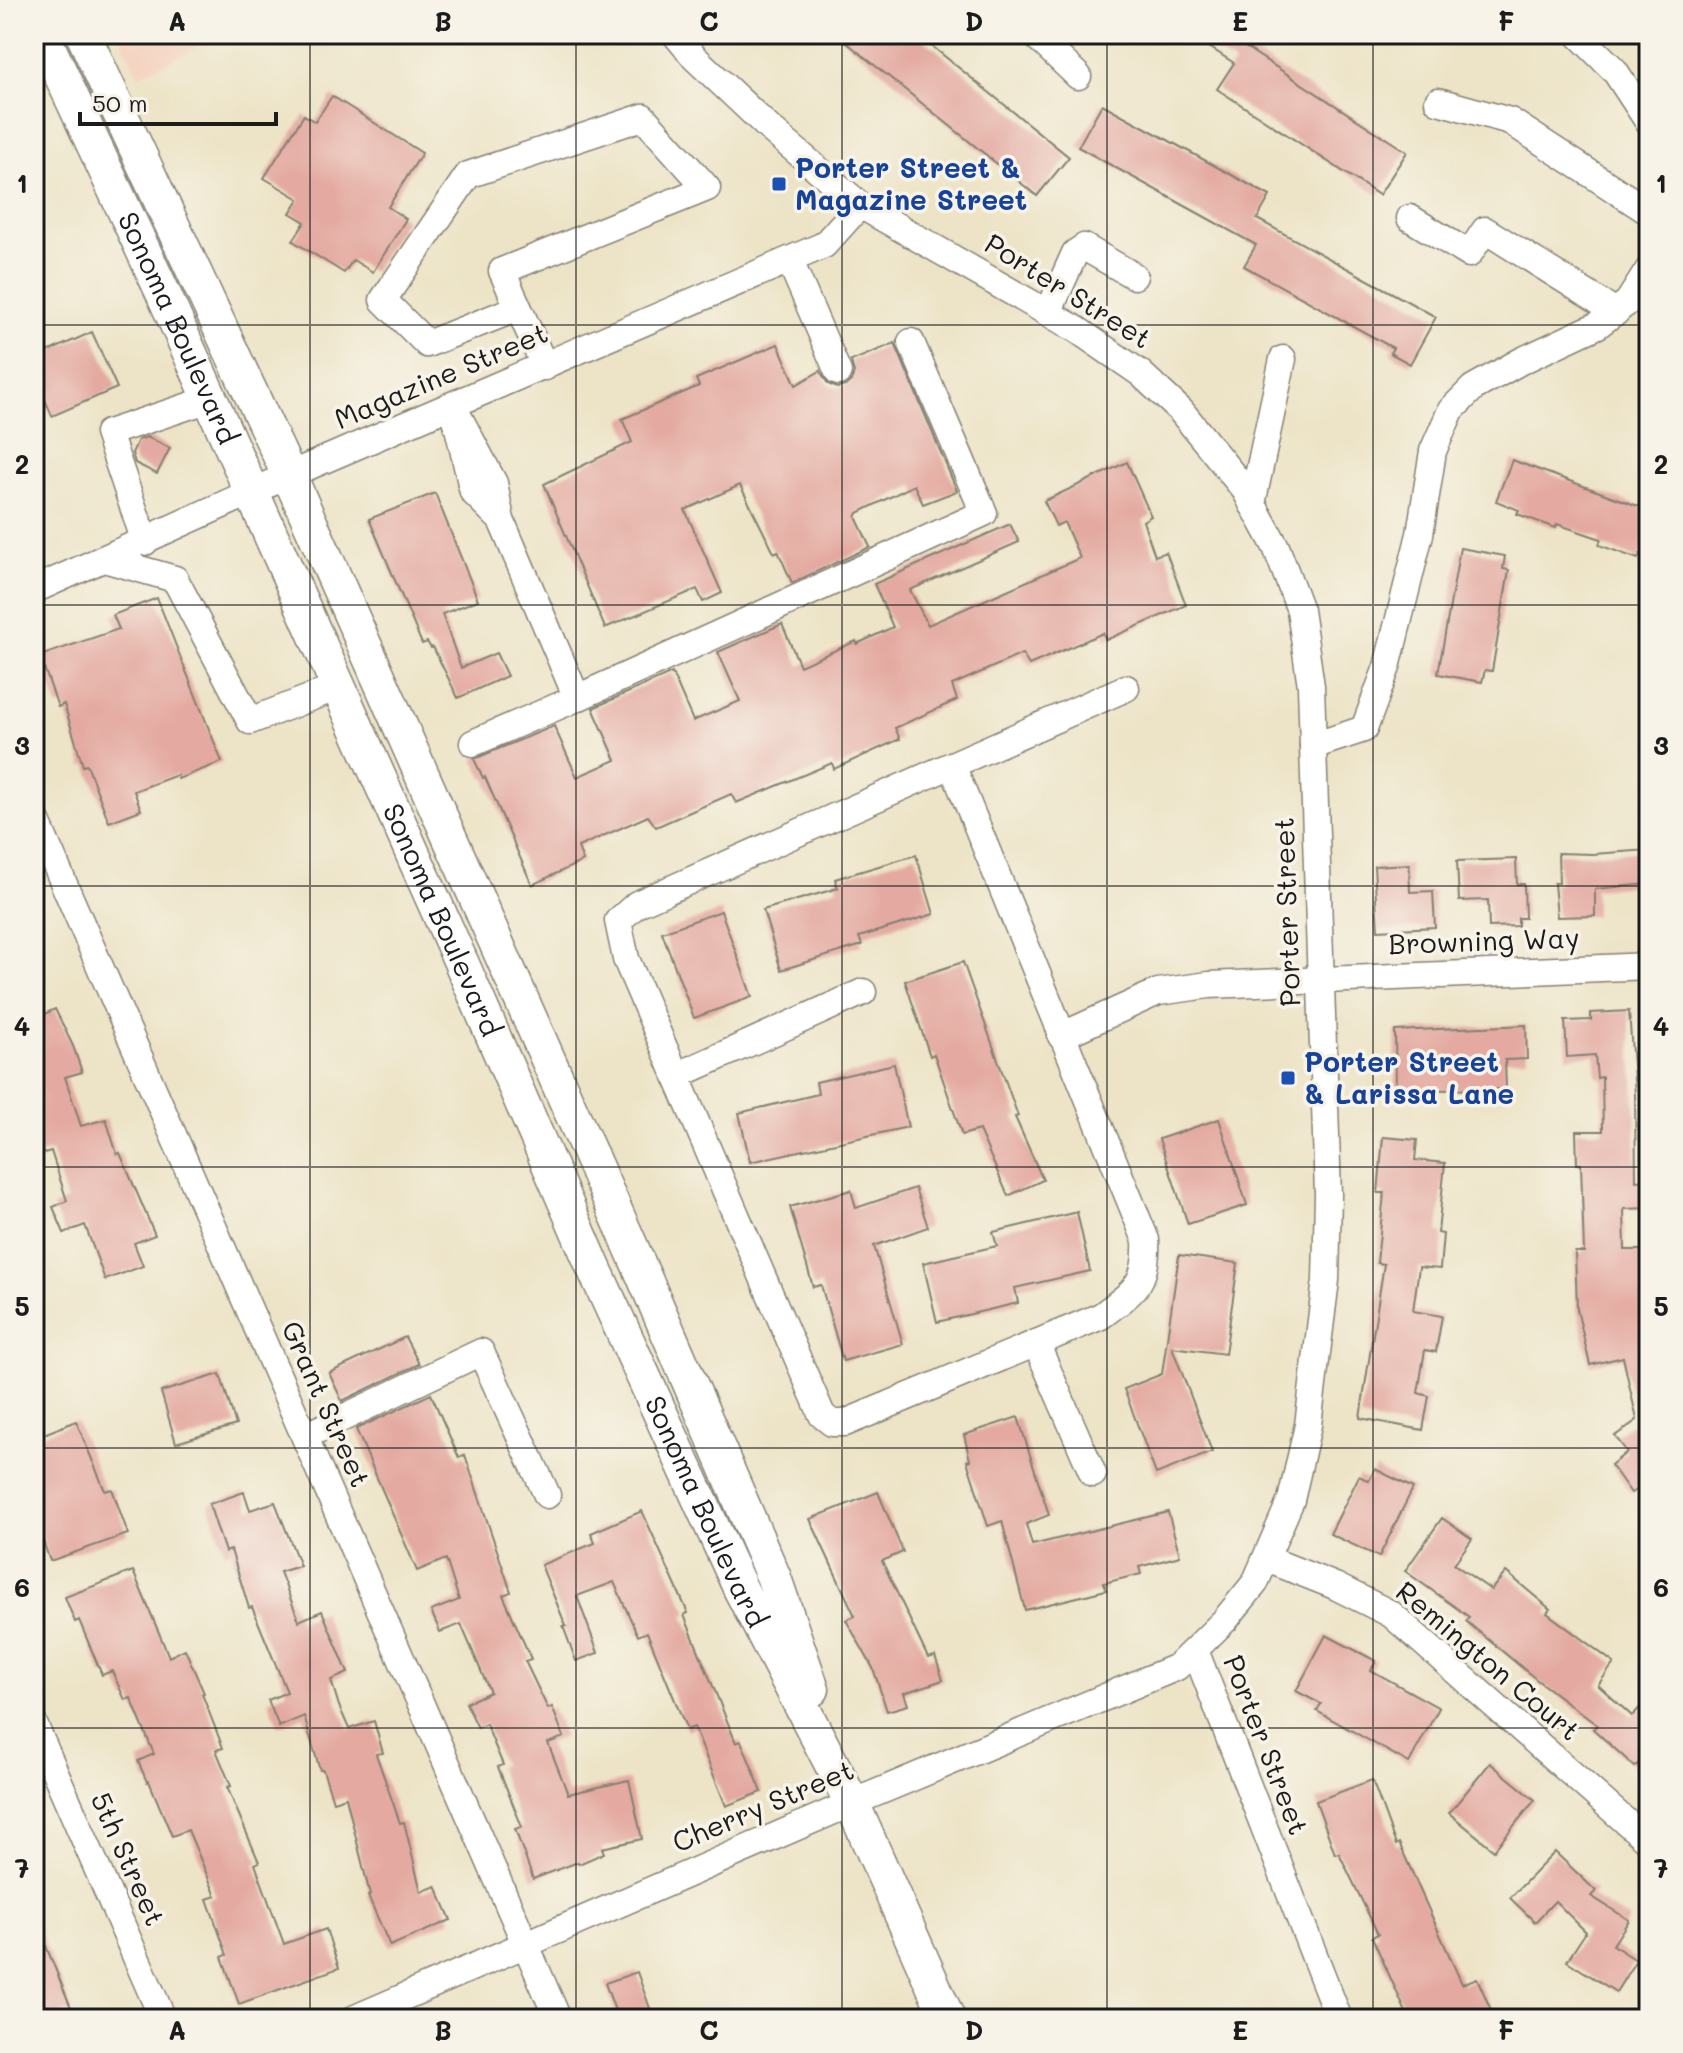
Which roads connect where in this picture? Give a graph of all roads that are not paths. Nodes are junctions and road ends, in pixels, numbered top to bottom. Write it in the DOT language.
graph roads {
  1 [pos="42,34"];
  2 [pos="83,34"];
  3 [pos="675,34"];
  4 [pos="1034,34"];
  5 [pos="1578,34"];
  6 [pos="1078,76"];
  7 [pos="1438,101"];
  8 [pos="1649,123"];
  9 [pos="860,205"];
  10 [pos="1649,212"];
  11 [pos="1410,218"];
  12 [pos="790,261"];
  13 [pos="1649,269"];
  14 [pos="1134,276"];
  15 [pos="518,308"];
  16 [pos="1616,312"];
  17 [pos="1048,313"];
  18 [pos="911,342"];
  19 [pos="1283,359"];
  20 [pos="545,367"];
  21 [pos="838,372"];
  22 [pos="210,399"];
  23 [pos="453,406"];
  24 [pos="289,475"];
  25 [pos="252,494"];
  26 [pos="1252,504"];
  27 [pos="145,542"];
  28 [pos="104,559"];
  29 [pos="34,590"];
  30 [pos="338,687"];
  31 [pos="1126,688"];
  32 [pos="577,698"];
  33 [pos="473,743"];
  34 [pos="1313,746"];
  35 [pos="952,765"];
  36 [pos="34,815"];
  37 [pos="1649,966"];
  38 [pos="1322,980"];
  39 [pos="863,992"];
  40 [pos="1061,1036"];
  41 [pos="676,1076"];
  42 [pos="1036,1343"];
  43 [pos="305,1436"];
  44 [pos="1093,1474"];
  45 [pos="547,1495"];
  46 [pos="1267,1559"];
  47 [pos="1195,1650"];
  48 [pos="34,1724"];
  49 [pos="852,1803"];
  50 [pos="1649,1842"];
  51 [pos="525,1943"];
  52 [pos="163,2019"];
  53 [pos="353,2019"];
  54 [pos="558,2019"];
  55 [pos="948,2019"];
  56 [pos="1339,2019"];
  1 -- 22 [label="main road, Sonoma Boulevard"];
  2 -- 24 [label="main road, Sonoma Boulevard"];
  3 -- 9 [label="street, Porter Street"];
  4 -- 6 [label="street"];
  5 -- 8 [label="street"];
  7 -- 10 [label="street"];
  9 -- 12 [label="street, Magazine Street"];
  9 -- 17 [label="street, Porter Street"];
  11 -- 16 [label="street"];
  12 -- 20 [label="street, Magazine Street"];
  12 -- 21 [label="street"];
  13 -- 16 [label="street"];
  14 -- 17 [label="street"];
  15 -- 15 [label="street"];
  15 -- 20 [label="street"];
  16 -- 34 [label="street"];
  17 -- 26 [label="street, Porter Street"];
  18 -- 32 [label="street"];
  19 -- 26 [label="street"];
  20 -- 23 [label="street, Magazine Street"];
  22 -- 25 [label="main road, Sonoma Boulevard"];
  22 -- 27 [label="street"];
  23 -- 24 [label="street, Magazine Street"];
  23 -- 32 [label="street"];
  24 -- 25 [label="street, Magazine Street"];
  24 -- 49 [label="main road, Sonoma Boulevard"];
  25 -- 27 [label="street, Magazine Street"];
  25 -- 30 [label="main road, Sonoma Boulevard"];
  26 -- 34 [label="street, Porter Street"];
  27 -- 28 [label="street, Magazine Street"];
  28 -- 29 [label="street, Magazine Street"];
  28 -- 30 [label="street"];
  30 -- 49 [label="main road, Sonoma Boulevard"];
  31 -- 35 [label="street"];
  32 -- 33 [label="street"];
  34 -- 38 [label="street, Porter Street"];
  35 -- 40 [label="street"];
  35 -- 41 [label="street"];
  36 -- 43 [label="street, Grant Street"];
  37 -- 38 [label="street, Browning Way"];
  38 -- 40 [label="street, Browning Way"];
  38 -- 46 [label="street, Porter Street"];
  39 -- 41 [label="street"];
  40 -- 42 [label="street"];
  41 -- 42 [label="street"];
  42 -- 44 [label="street"];
  43 -- 45 [label="street"];
  43 -- 51 [label="street, Grant Street"];
  46 -- 47 [label="street, Porter Street"];
  46 -- 50 [label="street, Remington Court"];
  47 -- 49 [label="street, Cherry Street"];
  47 -- 56 [label="street, Porter Street"];
  48 -- 52 [label="street, 5th Street"];
  49 -- 51 [label="street, Cherry Street"];
  49 -- 55 [label="main road, Sonoma Boulevard"];
  51 -- 53 [label="street, Cherry Street"];
  51 -- 54 [label="street, Grant Street"];
}
